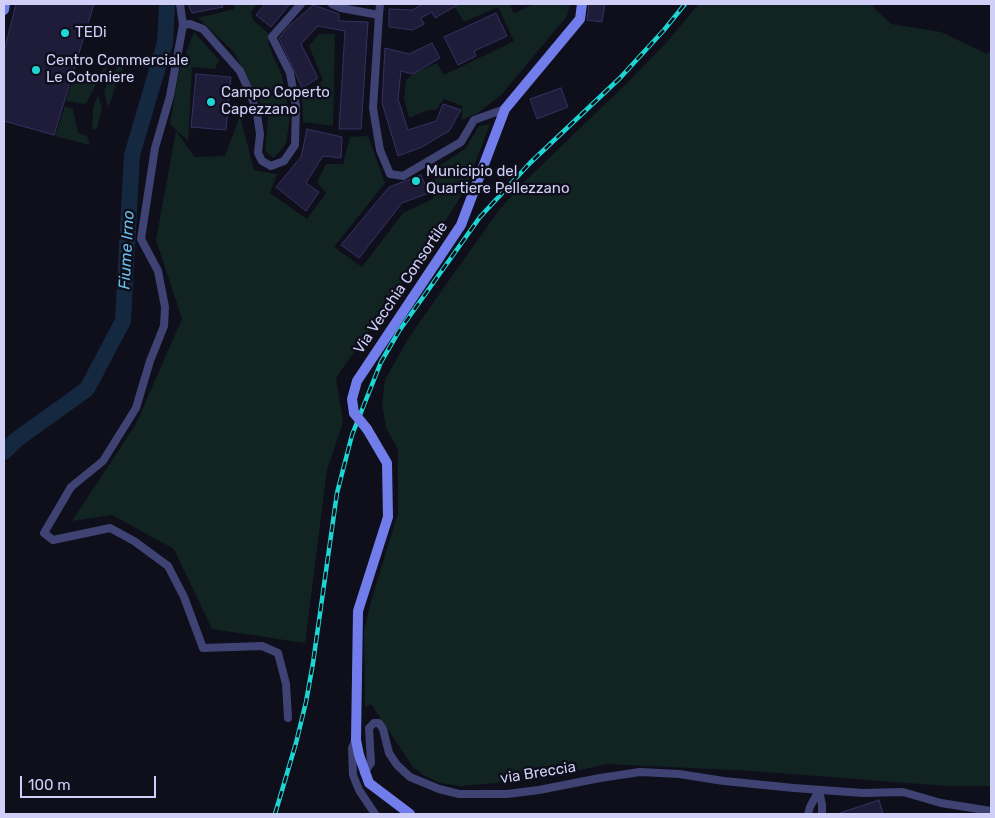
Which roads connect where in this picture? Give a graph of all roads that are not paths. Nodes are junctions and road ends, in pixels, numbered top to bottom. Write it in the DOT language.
graph roads {
  1 [pos="5,4"];
  2 [pos="180,4"];
  3 [pos="301,4"];
  4 [pos="332,4"];
  5 [pos="380,4"];
  6 [pos="582,4"];
  7 [pos="4,10"];
  8 [pos="379,15"];
  9 [pos="183,25"];
  10 [pos="505,108"];
  11 [pos="288,718"];
  12 [pos="356,739"];
  13 [pos="364,772"];
  14 [pos="819,790"];
  15 [pos="991,811"];
  16 [pos="375,814"];
  17 [pos="410,814"];
  18 [pos="808,814"];
  19 [pos="822,814"];
  1 -- 7 [label="street"];
  2 -- 9 [label="street"];
  3 -- 9 [label="street"];
  4 -- 8 [label="street"];
  5 -- 8 [label="street"];
  6 -- 10 [label="street, Via Vecchia Consortile"];
  8 -- 10 [label="street"];
  9 -- 11 [label="street"];
  10 -- 12 [label="street, Via Vecchia Consortile, bridge"];
  12 -- 13 [label="street"];
  12 -- 16 [label="street"];
  13 -- 14 [label="street, via Breccia"];
  13 -- 17 [label="street"];
  14 -- 15 [label="street, via Breccia"];
  14 -- 18 [label="street"];
  14 -- 19 [label="street"];
}
